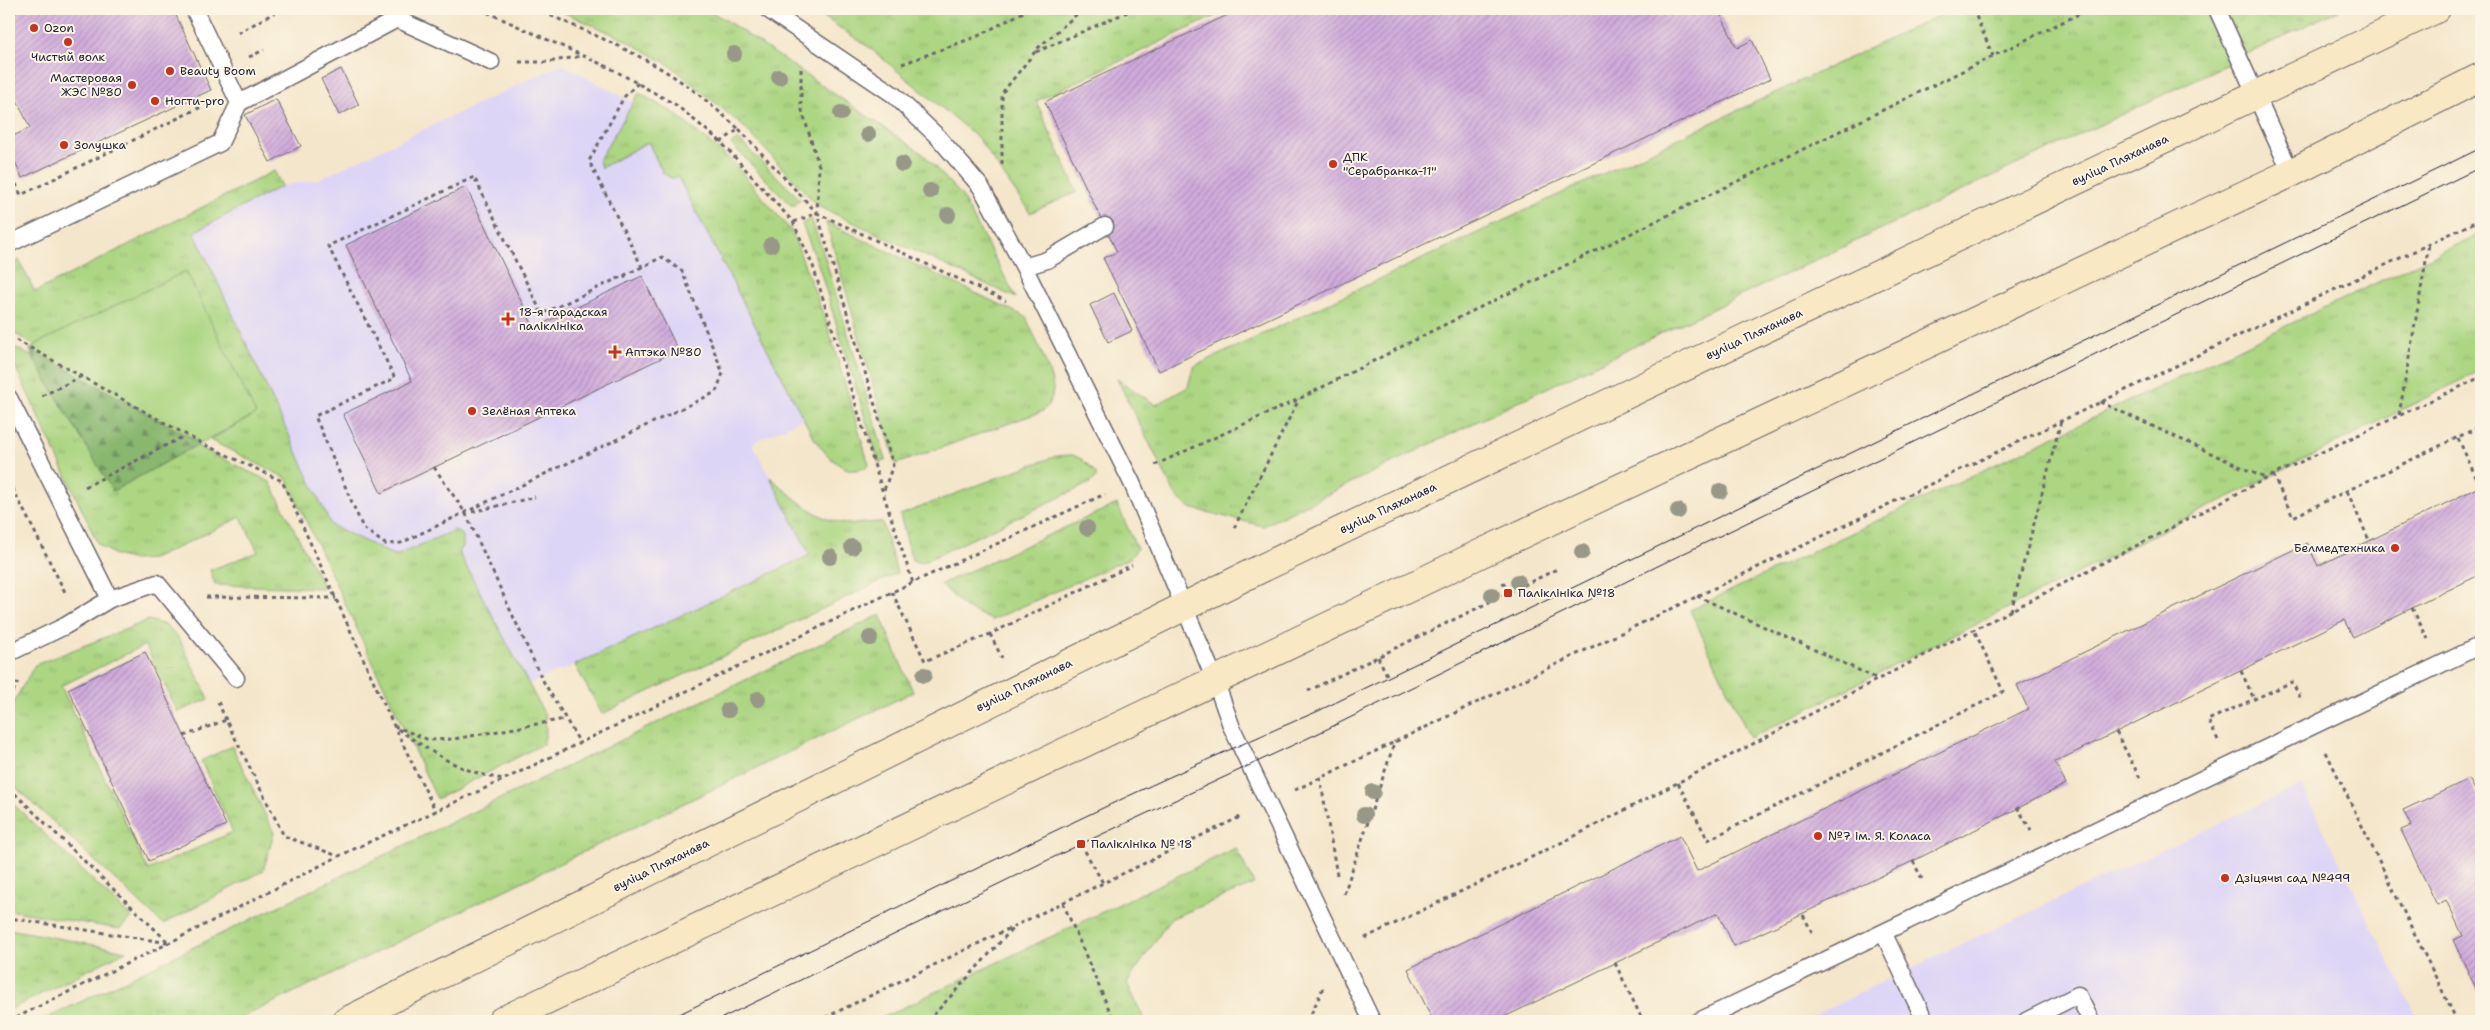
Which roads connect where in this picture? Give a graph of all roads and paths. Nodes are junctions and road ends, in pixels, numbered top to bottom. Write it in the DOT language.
graph roads {
  1 [pos="194,9"];
  2 [pos="480,9"];
  3 [pos="536,9"];
  4 [pos="767,9"];
  5 [pos="1029,9"];
  6 [pos="1083,9"];
  7 [pos="1134,9"];
  8 [pos="1973,9"];
  9 [pos="2089,9"];
  10 [pos="2217,9"];
  11 [pos="2436,9"];
  12 [pos="801,32"];
  13 [pos="1034,53"];
  14 [pos="584,56"];
  15 [pos="1993,56"];
  16 [pos="491,62"];
  17 [pos="897,66"];
  18 [pos="2481,77"];
  19 [pos="638,83"];
  20 [pos="2256,95"];
  21 [pos="239,103"];
  22 [pos="206,105"];
  23 [pos="739,129"];
  24 [pos="721,142"];
  25 [pos="1002,166"];
  26 [pos="9,169"];
  27 [pos="2292,172"];
  28 [pos="817,213"];
  29 [pos="2481,219"];
  30 [pos="794,222"];
  31 [pos="1105,226"];
  32 [pos="9,244"];
  33 [pos="2429,244"];
  34 [pos="642,267"];
  35 [pos="1024,267"];
  36 [pos="624,275"];
  37 [pos="628,283"];
  38 [pos="1050,321"];
  39 [pos="9,336"];
  40 [pos="80,377"];
  41 [pos="2481,377"];
  42 [pos="1299,399"];
  43 [pos="2100,402"];
  44 [pos="11,403"];
  45 [pos="2399,416"];
  46 [pos="2061,421"];
  47 [pos="2481,426"];
  48 [pos="187,435"];
  49 [pos="2458,438"];
  50 [pos="434,467"];
  51 [pos="2273,475"];
  52 [pos="2267,479"];
  53 [pos="9,481"];
  54 [pos="1132,483"];
  55 [pos="2480,486"];
  56 [pos="2347,491"];
  57 [pos="14,492"];
  58 [pos="883,493"];
  59 [pos="9,495"];
  60 [pos="535,497"];
  61 [pos="60,500"];
  62 [pos="466,514"];
  63 [pos="1234,528"];
  64 [pos="2369,540"];
  65 [pos="1132,565"];
  66 [pos="1557,569"];
  67 [pos="913,583"];
  68 [pos="892,592"];
  69 [pos="1697,596"];
  70 [pos="68,597"];
  71 [pos="336,598"];
  72 [pos="110,600"];
  73 [pos="174,606"];
  74 [pos="1184,606"];
  75 [pos="2412,608"];
  76 [pos="2011,611"];
  77 [pos="1974,630"];
  78 [pos="2430,642"];
  79 [pos="2481,645"];
  80 [pos="9,653"];
  81 [pos="1378,656"];
  82 [pos="2241,671"];
  83 [pos="1388,677"];
  84 [pos="236,678"];
  85 [pos="1878,679"];
  86 [pos="1214,680"];
  87 [pos="1308,691"];
  88 [pos="214,694"];
  89 [pos="2254,699"];
  90 [pos="565,719"];
  91 [pos="226,720"];
  92 [pos="394,726"];
  93 [pos="2313,726"];
  94 [pos="2116,732"];
  95 [pos="184,736"];
  96 [pos="1395,741"];
  97 [pos="580,743"];
  98 [pos="1320,777"];
  99 [pos="505,779"];
  100 [pos="2143,782"];
  101 [pos="1678,783"];
  102 [pos="9,788"];
  103 [pos="1287,793"];
  104 [pos="2017,807"];
  105 [pos="436,812"];
  106 [pos="1245,815"];
  107 [pos="1239,818"];
  108 [pos="1243,826"];
  109 [pos="2034,836"];
  110 [pos="1081,844"];
  111 [pos="339,856"];
  112 [pos="1103,883"];
  113 [pos="1338,883"];
  114 [pos="1340,892"];
  115 [pos="1062,903"];
  116 [pos="9,918"];
  117 [pos="1014,926"];
  118 [pos="1884,934"];
  119 [pos="1364,939"];
  120 [pos="169,943"];
  121 [pos="1615,963"];
  122 [pos="1319,978"];
  123 [pos="9,1021"];
  124 [pos="347,1021"];
  125 [pos="502,1021"];
  126 [pos="818,1021"];
  127 [pos="928,1021"];
  128 [pos="1114,1021"];
  129 [pos="1308,1021"];
  130 [pos="1372,1021"];
  131 [pos="1643,1021"];
  132 [pos="1699,1021"];
  133 [pos="1925,1021"];
  134 [pos="2026,1021"];
  135 [pos="2091,1021"];
  136 [pos="2457,1021"];
  1 -- 21 [label="lane"];
  2 -- 14 [label="path"];
  3 -- 23 [label="path"];
  4 -- 12 [label="lane"];
  5 -- 17 [label="path"];
  6 -- 13 [label="path"];
  7 -- 13 [label="path"];
  8 -- 15 [label="path"];
  9 -- 15 [label="path"];
  10 -- 20 [label="lane"];
  11 -- 20 [label="main road, вуліца Пляханава"];
  12 -- 28 [label="path"];
  12 -- 35 [label="lane"];
  13 -- 25 [label="path"];
  14 -- 16 [label="path"];
  14 -- 19 [label="path"];
  15 -- 42 [label="path"];
  16 -- 21 [label="lane"];
  18 -- 27 [label="main road"];
  19 -- 24 [label="path"];
  19 -- 34 [label="path"];
  20 -- 27 [label="lane"];
  20 -- 74 [label="main road, вуліца Пляханава"];
  21 -- 32 [label="lane"];
  22 -- 26 [label="path"];
  23 -- 24 [label="path"];
  23 -- 28 [label="path"];
  24 -- 30 [label="path"];
  27 -- 86 [label="main road"];
  28 -- 30 [label="path"];
  28 -- 38 [label="path"];
  28 -- 58 [label="path"];
  29 -- 33 [label="path"];
  30 -- 58 [label="path"];
  31 -- 35 [label="lane"];
  33 -- 43 [label="path"];
  33 -- 45 [label="path"];
  34 -- 36 [label="path"];
  34 -- 62 [label="path"];
  35 -- 38 [label="lane"];
  36 -- 37 [label="path"];
  36 -- 62 [label="path"];
  38 -- 54 [label="lane"];
  39 -- 40 [label="path"];
  40 -- 44 [label="path"];
  40 -- 48 [label="path"];
  41 -- 45 [label="path"];
  42 -- 54 [label="path"];
  42 -- 63 [label="path"];
  43 -- 46 [label="path"];
  43 -- 52 [label="path"];
  44 -- 61 [label="lane"];
  45 -- 51 [label="path"];
  46 -- 69 [label="path"];
  46 -- 76 [label="path"];
  47 -- 49 [label="path"];
  48 -- 61 [label="path"];
  48 -- 71 [label="path"];
  49 -- 55 [label="path"];
  49 -- 56 [label="path"];
  50 -- 62 [label="path"];
  51 -- 52 [label="path"];
  51 -- 56 [label="path"];
  52 -- 76 [label="path"];
  53 -- 57 [label="path"];
  54 -- 67 [label="path"];
  54 -- 74 [label="lane"];
  56 -- 64 [label="path"];
  57 -- 59 [label="path"];
  57 -- 70 [label="path"];
  58 -- 67 [label="path"];
  60 -- 62 [label="path"];
  61 -- 72 [label="lane"];
  62 -- 90 [label="path"];
  65 -- 68 [label="path"];
  66 -- 81 [label="path"];
  67 -- 68 [label="path"];
  68 -- 97 [label="path"];
  69 -- 85 [label="path"];
  69 -- 96 [label="path"];
  71 -- 73 [label="path"];
  71 -- 92 [label="path"];
  72 -- 73 [label="lane"];
  72 -- 80 [label="lane"];
  73 -- 84 [label="lane"];
  74 -- 86 [label="lane"];
  74 -- 124 [label="main road, вуліца Пляханава"];
  75 -- 78 [label="path"];
  76 -- 77 [label="path"];
  77 -- 85 [label="path"];
  77 -- 101 [label="path"];
  79 -- 93 [label="lane"];
  81 -- 83 [label="path"];
  81 -- 87 [label="path"];
  82 -- 89 [label="path"];
  85 -- 101 [label="path"];
  86 -- 125 [label="main road"];
  86 -- 130 [label="lane"];
  88 -- 91 [label="path"];
  90 -- 92 [label="path"];
  90 -- 97 [label="path"];
  91 -- 95 [label="path"];
  91 -- 111 [label="path"];
  92 -- 99 [label="path"];
  92 -- 105 [label="path"];
  93 -- 118 [label="lane"];
  93 -- 136 [label="path"];
  94 -- 100 [label="path"];
  96 -- 98 [label="path"];
  96 -- 114 [label="path"];
  97 -- 99 [label="path"];
  98 -- 103 [label="path"];
  98 -- 113 [label="path"];
  99 -- 105 [label="path"];
  101 -- 119 [label="path"];
  102 -- 120 [label="path"];
  104 -- 109 [label="path"];
  105 -- 111 [label="path"];
  106 -- 107 [label="path"];
  107 -- 108 [label="path"];
  107 -- 112 [label="path"];
  110 -- 112 [label="path"];
  111 -- 120 [label="path"];
  112 -- 115 [label="path"];
  115 -- 117 [label="path"];
  115 -- 128 [label="path"];
  116 -- 120 [label="path"];
  117 -- 126 [label="path"];
  117 -- 127 [label="path"];
  118 -- 132 [label="lane"];
  118 -- 133 [label="lane"];
  120 -- 123 [label="path"];
  121 -- 131 [label="path"];
  122 -- 129 [label="path"];
  134 -- 135 [label="lane"];
}
